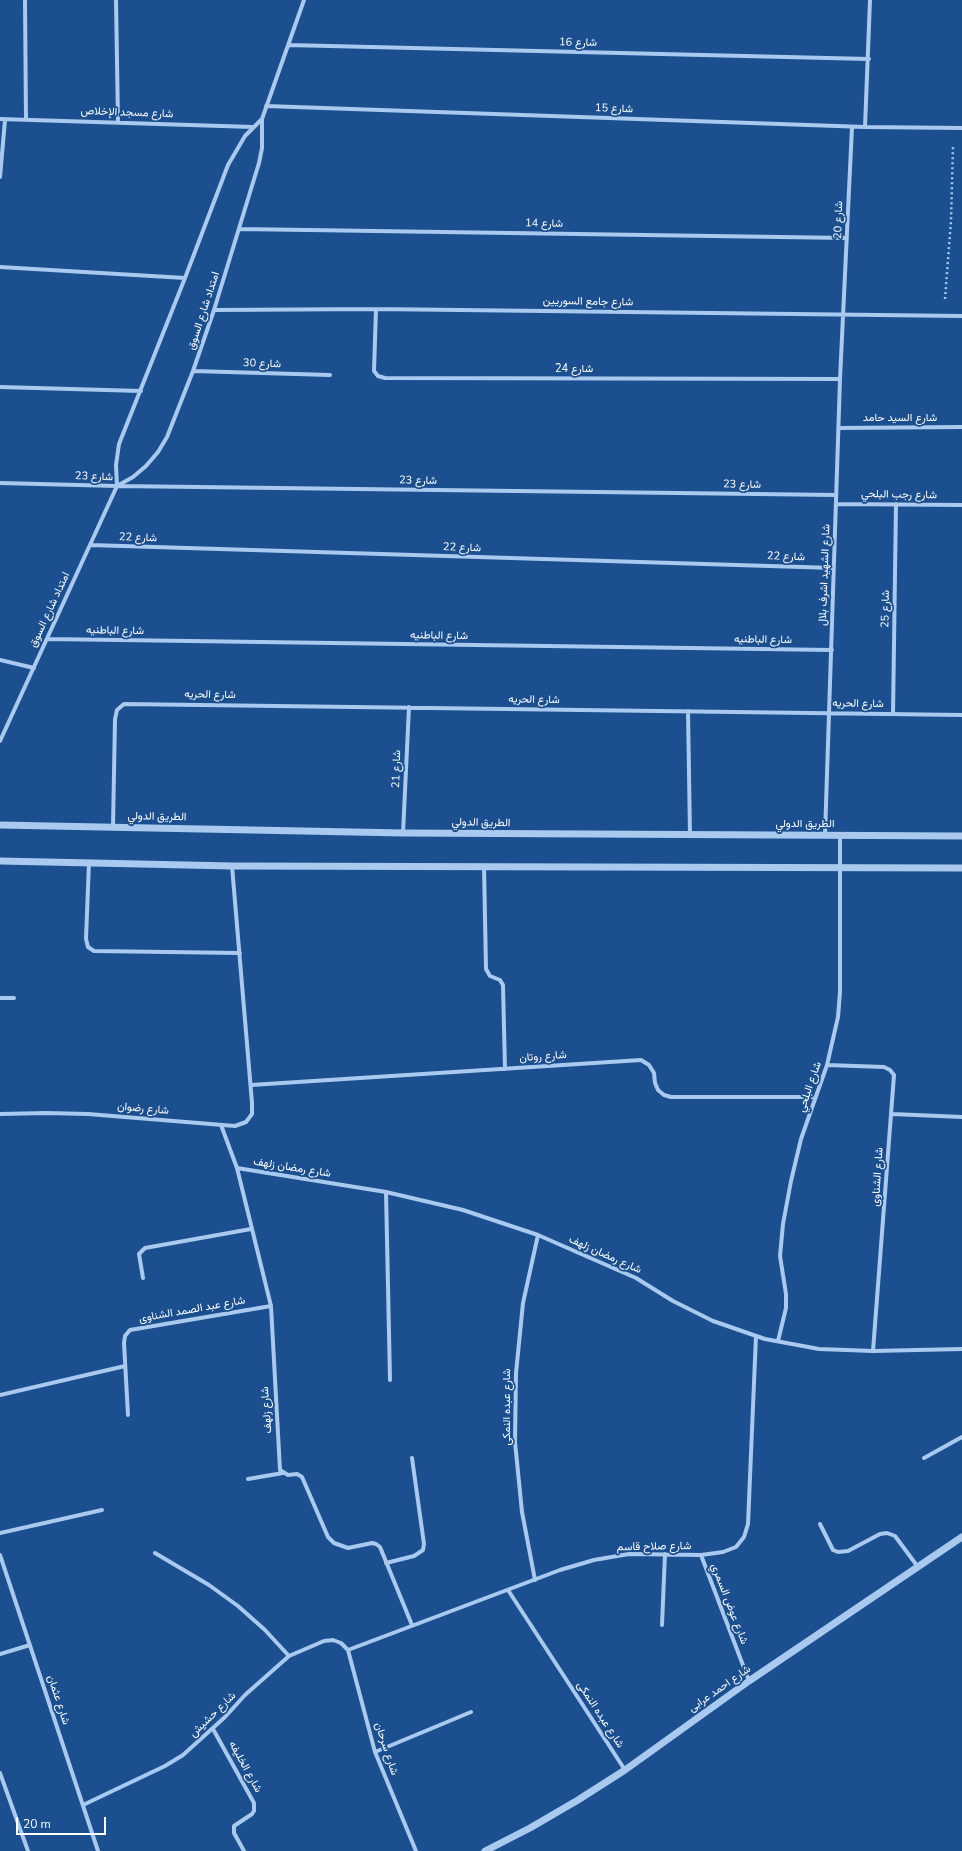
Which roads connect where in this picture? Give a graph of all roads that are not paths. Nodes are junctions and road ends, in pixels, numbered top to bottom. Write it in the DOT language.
graph roads {
  1 [pos="25,0"];
  2 [pos="116,0"];
  3 [pos="304,0"];
  4 [pos="870,0"];
  5 [pos="288,45"];
  6 [pos="868,59"];
  7 [pos="266,106"];
  8 [pos="262,119"];
  9 [pos="2,120"];
  10 [pos="26,120"];
  11 [pos="118,122"];
  12 [pos="253,127"];
  13 [pos="852,127"];
  14 [pos="865,127"];
  15 [pos="962,128"];
  16 [pos="0,177"];
  17 [pos="240,228"];
  18 [pos="848,238"];
  19 [pos="0,267"];
  20 [pos="185,278"];
  21 [pos="376,309"];
  22 [pos="214,310"];
  23 [pos="844,314"];
  24 [pos="962,316"];
  25 [pos="193,371"];
  26 [pos="330,376"];
  27 [pos="840,379"];
  28 [pos="0,387"];
  29 [pos="141,392"];
  30 [pos="962,427"];
  31 [pos="839,428"];
  32 [pos="0,483"];
  33 [pos="117,486"];
  34 [pos="836,495"];
  35 [pos="836,504"];
  36 [pos="896,504"];
  37 [pos="962,505"];
  38 [pos="90,545"];
  39 [pos="834,568"];
  40 [pos="47,639"];
  41 [pos="832,650"];
  42 [pos="0,660"];
  43 [pos="34,668"];
  44 [pos="408,707"];
  45 [pos="688,711"];
  46 [pos="829,713"];
  47 [pos="893,714"];
  48 [pos="962,715"];
  49 [pos="0,740"];
  50 [pos="0,824"];
  51 [pos="113,827"];
  52 [pos="403,833"];
  53 [pos="825,835"];
  54 [pos="840,835"];
  55 [pos="690,836"];
  56 [pos="962,836"];
  57 [pos="0,861"];
  58 [pos="89,862"];
  59 [pos="232,866"];
  60 [pos="484,866"];
  61 [pos="840,868"];
  62 [pos="962,868"];
  63 [pos="240,953"];
  64 [pos="0,998"];
  65 [pos="14,998"];
  66 [pos="827,1065"];
  67 [pos="505,1069"];
  68 [pos="251,1085"];
  69 [pos="815,1097"];
  70 [pos="0,1114"];
  71 [pos="892,1114"];
  72 [pos="962,1117"];
  73 [pos="221,1125"];
  74 [pos="237,1168"];
  75 [pos="386,1192"];
  76 [pos="251,1229"];
  77 [pos="538,1235"];
  78 [pos="143,1278"];
  79 [pos="270,1306"];
  80 [pos="756,1336"];
  81 [pos="778,1341"];
  82 [pos="962,1349"];
  83 [pos="873,1351"];
  84 [pos="125,1366"];
  85 [pos="390,1380"];
  86 [pos="0,1395"];
  87 [pos="128,1414"];
  88 [pos="962,1437"];
  89 [pos="412,1458"];
  90 [pos="924,1458"];
  91 [pos="283,1473"];
  92 [pos="248,1478"];
  93 [pos="102,1510"];
  94 [pos="820,1524"];
  95 [pos="0,1533"];
  96 [pos="962,1537"];
  97 [pos="155,1554"];
  98 [pos="665,1554"];
  99 [pos="0,1555"];
  100 [pos="701,1556"];
  101 [pos="386,1564"];
  102 [pos="918,1567"];
  103 [pos="535,1580"];
  104 [pos="508,1590"];
  105 [pos="412,1625"];
  106 [pos="662,1626"];
  107 [pos="30,1645"];
  108 [pos="348,1650"];
  109 [pos="0,1654"];
  110 [pos="290,1656"];
  111 [pos="750,1681"];
  112 [pos="471,1712"];
  113 [pos="212,1729"];
  114 [pos="375,1752"];
  115 [pos="625,1770"];
  116 [pos="0,1773"];
  117 [pos="83,1805"];
  118 [pos="28,1851"];
  119 [pos="98,1851"];
  120 [pos="244,1851"];
  121 [pos="416,1851"];
  122 [pos="485,1851"];
  1 -- 10 [label="street"];
  2 -- 11 [label="street"];
  3 -- 5 [label="street, امتداد شارع السوق"];
  4 -- 6 [label="street"];
  5 -- 6 [label="street, شارع 16"];
  5 -- 7 [label="street, امتداد شارع السوق"];
  6 -- 14 [label="street"];
  7 -- 8 [label="street, امتداد شارع السوق"];
  7 -- 13 [label="street, شارع 15"];
  8 -- 12 [label="street, امتداد شارع السوق"];
  8 -- 17 [label="street, امتداد شارع السوق"];
  9 -- 10 [label="street, شارع مسجد الإخلاص"];
  9 -- 16 [label="street"];
  10 -- 11 [label="street, شارع مسجد الإخلاص"];
  11 -- 12 [label="street, شارع مسجد الإخلاص"];
  12 -- 20 [label="street, امتداد شارع السوق"];
  13 -- 14 [label="street, شارع 15"];
  13 -- 18 [label="street, شارع 20"];
  14 -- 15 [label="street, شارع 15"];
  17 -- 18 [label="street, شارع 14"];
  17 -- 22 [label="street, امتداد شارع السوق"];
  18 -- 23 [label="street, شارع 20"];
  19 -- 20 [label="street"];
  20 -- 29 [label="street, امتداد شارع السوق"];
  21 -- 22 [label="street, شارع جامع السوريين"];
  21 -- 23 [label="street, شارع جامع السوريين"];
  21 -- 27 [label="street, شارع 24"];
  22 -- 25 [label="street, امتداد شارع السوق"];
  23 -- 24 [label="street, شارع جامع السوريين"];
  23 -- 27 [label="street, شارع الشهيد اشرف بلال"];
  25 -- 26 [label="street, شارع 30"];
  25 -- 33 [label="street, امتداد شارع السوق"];
  27 -- 31 [label="street, شارع الشهيد اشرف بلال"];
  28 -- 29 [label="street"];
  29 -- 33 [label="street, امتداد شارع السوق"];
  30 -- 31 [label="street, شارع السيد حامد"];
  31 -- 34 [label="street, شارع الشهيد اشرف بلال"];
  32 -- 33 [label="street, شارع 23"];
  33 -- 34 [label="street, شارع 23"];
  33 -- 38 [label="street, امتداد شارع السوق"];
  34 -- 35 [label="street, شارع الشهيد اشرف بلال"];
  35 -- 36 [label="street, شارع رجب البلحي"];
  35 -- 39 [label="street, شارع الشهيد اشرف بلال"];
  36 -- 37 [label="street, شارع رجب البلحي"];
  36 -- 47 [label="street, شارع 25"];
  38 -- 39 [label="street, شارع 22"];
  38 -- 40 [label="street, امتداد شارع السوق"];
  39 -- 41 [label="street, شارع الشهيد اشرف بلال"];
  40 -- 41 [label="street, شارع الباطنيه"];
  40 -- 43 [label="street, امتداد شارع السوق"];
  41 -- 46 [label="street, شارع الشهيد اشرف بلال"];
  42 -- 43 [label="street"];
  43 -- 49 [label="street, امتداد شارع السوق"];
  44 -- 45 [label="street, شارع الحريه"];
  44 -- 51 [label="street, شارع الحريه"];
  44 -- 52 [label="street, شارع 21"];
  45 -- 46 [label="street, شارع الحريه"];
  45 -- 55 [label="street"];
  46 -- 47 [label="street, شارع الحريه"];
  46 -- 53 [label="street, شارع الشهيد اشرف بلال"];
  47 -- 48 [label="street, شارع الحريه"];
  50 -- 51 [label="street, الطريق الدولي"];
  51 -- 52 [label="street, الطريق الدولي"];
  52 -- 55 [label="street, الطريق الدولي"];
  53 -- 54 [label="street, الطريق الدولي"];
  53 -- 55 [label="street, الطريق الدولي"];
  54 -- 56 [label="street, الطريق الدولي"];
  54 -- 61 [label="street, شارع البلحي"];
  57 -- 58 [label="street"];
  58 -- 59 [label="street"];
  58 -- 63 [label="street"];
  59 -- 60 [label="street"];
  59 -- 63 [label="street, شارع رضوان"];
  60 -- 61 [label="street"];
  60 -- 67 [label="street"];
  61 -- 62 [label="street"];
  61 -- 66 [label="street, شارع البلحي"];
  63 -- 68 [label="street, شارع رضوان"];
  64 -- 65 [label="street"];
  66 -- 69 [label="street, شارع البلحي"];
  66 -- 71 [label="street, شارع الشناوى"];
  67 -- 68 [label="street, شارع روتان"];
  67 -- 69 [label="street, شارع روتان"];
  68 -- 73 [label="street, شارع رضوان"];
  69 -- 81 [label="street, شارع البلحي"];
  70 -- 73 [label="street, شارع رضوان"];
  71 -- 72 [label="street"];
  71 -- 83 [label="street, شارع الشناوى"];
  73 -- 74 [label="street, شارع زلهف"];
  74 -- 75 [label="street, شارع رمضان زلهف"];
  74 -- 76 [label="street, شارع زلهف"];
  75 -- 77 [label="street, شارع رمضان زلهف"];
  75 -- 85 [label="street"];
  76 -- 78 [label="street"];
  76 -- 79 [label="street, شارع زلهف"];
  77 -- 80 [label="street, شارع رمضان زلهف"];
  77 -- 103 [label="street, شارع عبده النمكى"];
  79 -- 84 [label="street, شارع عبد الصمد الشناوى"];
  79 -- 91 [label="street, شارع زلهف"];
  80 -- 81 [label="street, شارع رمضان زلهف"];
  80 -- 100 [label="street, شارع صلاح قاسم"];
  81 -- 83 [label="street, شارع رمضان زلهف"];
  82 -- 83 [label="street, شارع رمضان زلهف"];
  84 -- 86 [label="street"];
  84 -- 87 [label="street, شارع عبد الصمد الشناوى"];
  88 -- 90 [label="street"];
  89 -- 101 [label="street"];
  91 -- 92 [label="street"];
  91 -- 101 [label="street"];
  93 -- 95 [label="street"];
  94 -- 102 [label="street"];
  96 -- 102 [label="street, شارع احمد عرابى"];
  97 -- 110 [label="street"];
  98 -- 100 [label="street, شارع صلاح قاسم"];
  98 -- 103 [label="street, شارع صلاح قاسم"];
  98 -- 106 [label="street"];
  99 -- 107 [label="street, شارع عثمان"];
  100 -- 111 [label="street, شارع عوض السمري"];
  101 -- 105 [label="street"];
  102 -- 111 [label="street, شارع احمد عرابى"];
  103 -- 104 [label="street, شارع صلاح قاسم"];
  104 -- 105 [label="street, شارع صلاح قاسم"];
  104 -- 115 [label="street, شارع عبده النمكى"];
  105 -- 108 [label="street, شارع صلاح قاسم"];
  107 -- 109 [label="street"];
  107 -- 117 [label="street, شارع عثمان"];
  108 -- 110 [label="street, شارع حشيش"];
  108 -- 114 [label="street, شارع سرحان"];
  110 -- 113 [label="street, شارع حشيش"];
  111 -- 115 [label="street, شارع احمد عرابى"];
  112 -- 114 [label="street"];
  113 -- 117 [label="street, شارع حشيش"];
  113 -- 120 [label="street, شارع الخليفه"];
  114 -- 121 [label="street, شارع سرحان"];
  115 -- 122 [label="street, شارع احمد عرابى"];
  116 -- 118 [label="street"];
  117 -- 119 [label="street, شارع عثمان"];
}
